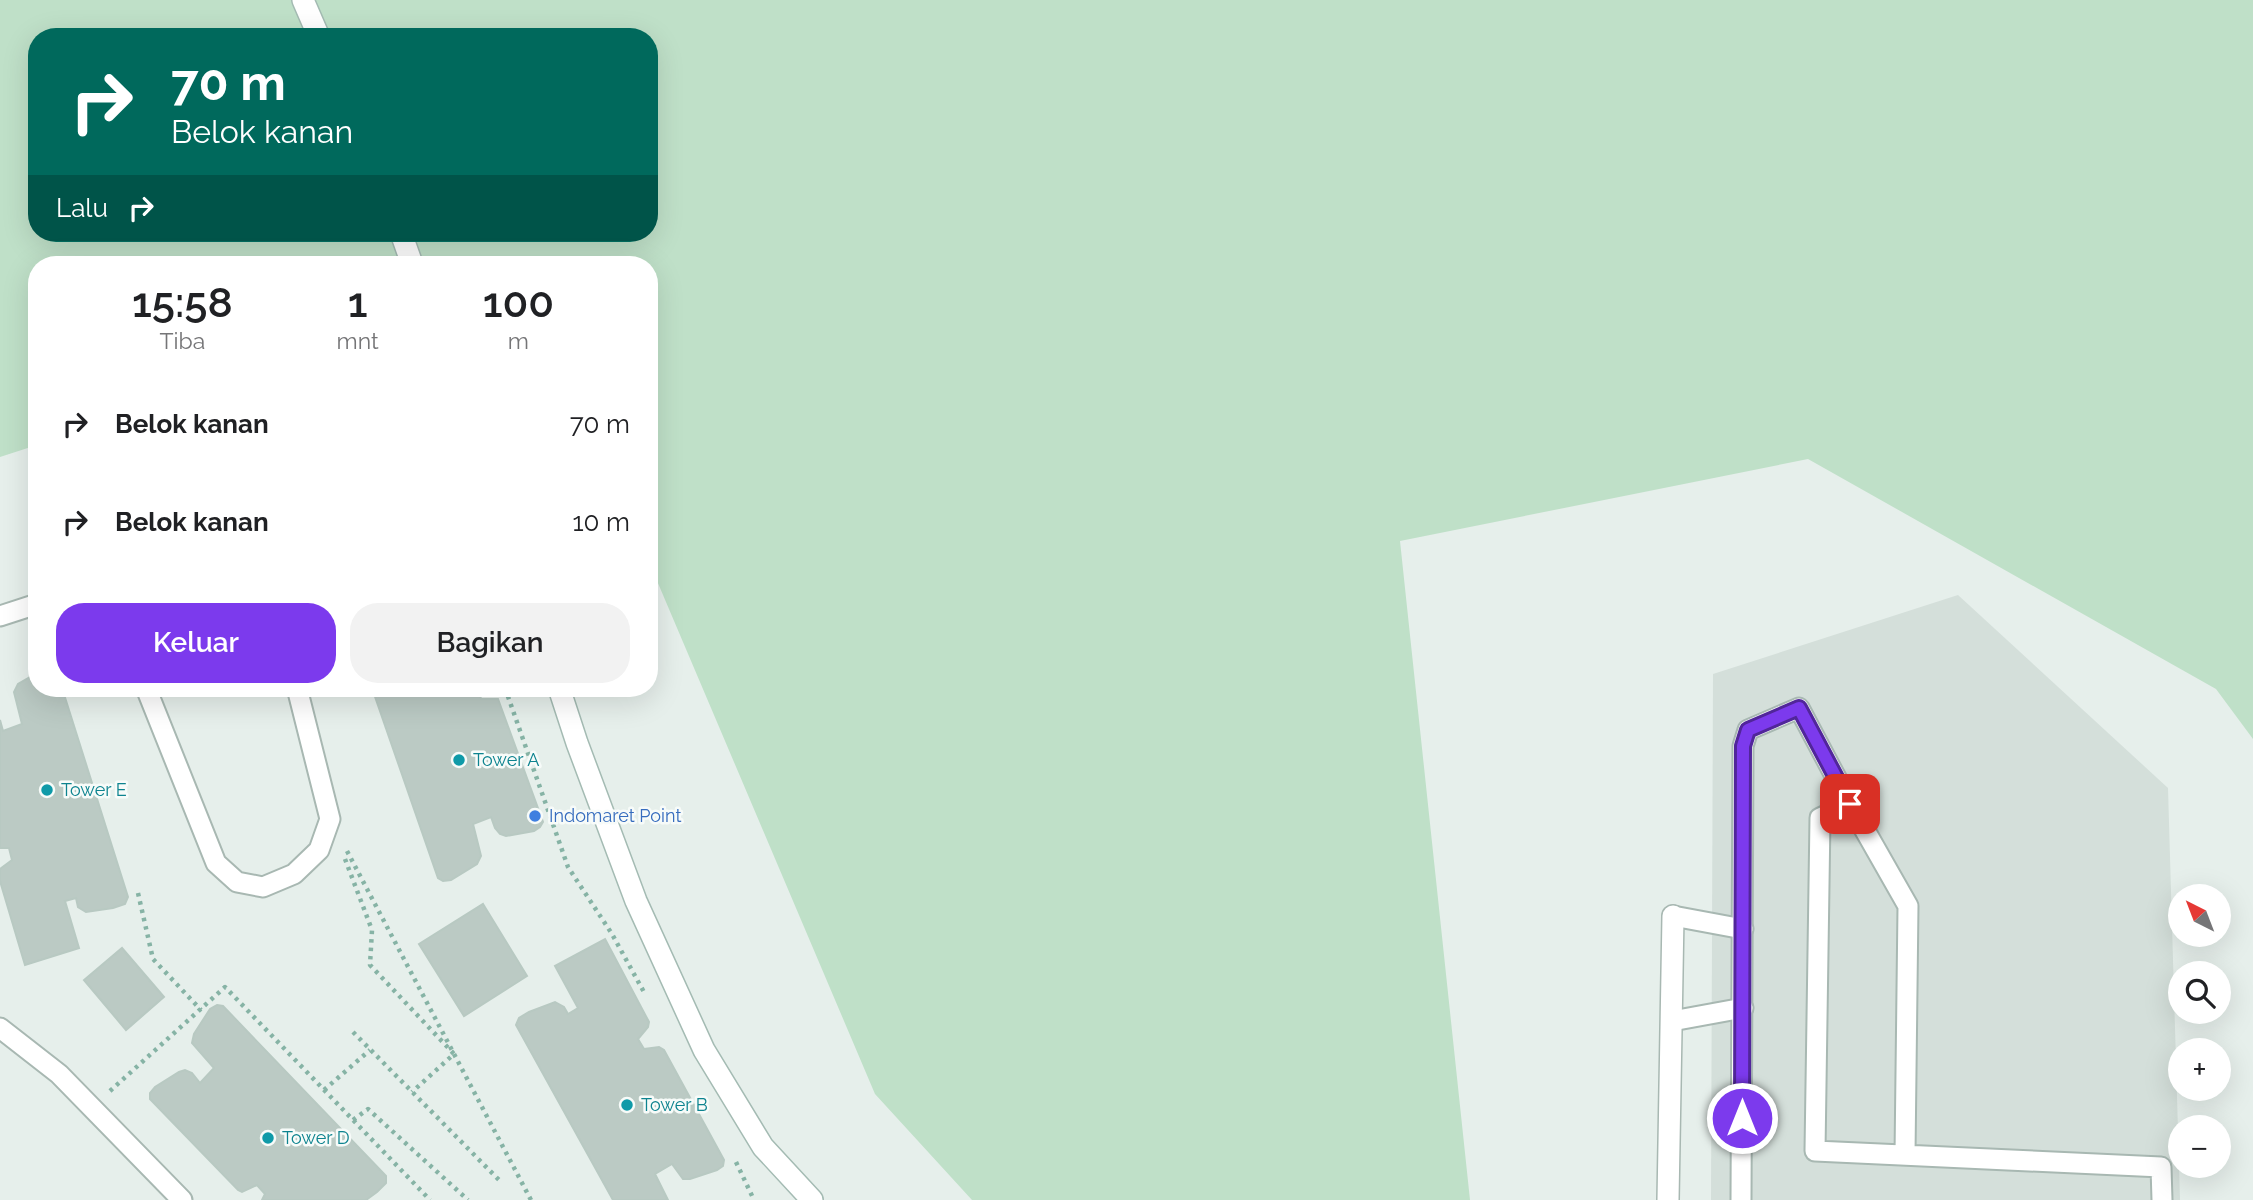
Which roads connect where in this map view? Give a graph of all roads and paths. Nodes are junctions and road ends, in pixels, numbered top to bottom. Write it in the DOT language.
graph roads {
  1 [pos="303,0"];
  2 [pos="315,28"];
  3 [pos="28,607"];
  4 [pos="0,616"];
  5 [pos="150,697"];
  6 [pos="299,697"];
  7 [pos="509,697"];
  8 [pos="562,697"];
  9 [pos="1850,804"];
  10 [pos="330,819"];
  11 [pos="138,893"];
  12 [pos="1673,916"];
  13 [pos="1743,929"];
  14 [pos="645,995"];
  15 [pos="1743,1008"];
  16 [pos="201,1010"];
  17 [pos="1672,1021"];
  18 [pos="0,1028"];
  19 [pos="353,1032"];
  20 [pos="370,1050"];
  21 [pos="454,1054"];
  22 [pos="324,1090"];
  23 [pos="412,1092"];
  24 [pos="92,1108"];
  25 [pos="353,1120"];
  26 [pos="730,1152"];
  27 [pos="1905,1156"];
  28 [pos="502,1183"];
  29 [pos="182,1200"];
  30 [pos="430,1200"];
  31 [pos="468,1200"];
  32 [pos="531,1200"];
  33 [pos="754,1200"];
  34 [pos="812,1200"];
  35 [pos="1668,1200"];
  36 [pos="1741,1200"];
  37 [pos="2162,1200"];
  1 -- 2 [label="street"];
  3 -- 4 [label="lane"];
  5 -- 10 [label="lane"];
  6 -- 10 [label="lane"];
  7 -- 14 [label="path"];
  8 -- 34 [label="street"];
  9 -- 13 [label="lane"];
  9 -- 27 [label="lane"];
  9 -- 27 [label="lane"];
  10 -- 21 [label="path"];
  10 -- 21 [label="path"];
  11 -- 16 [label="path"];
  12 -- 13 [label="lane"];
  12 -- 17 [label="street"];
  13 -- 15 [label="lane"];
  15 -- 17 [label="lane"];
  15 -- 36 [label="lane"];
  16 -- 22 [label="path"];
  16 -- 24 [label="path"];
  17 -- 35 [label="street"];
  18 -- 24 [label="lane"];
  19 -- 20 [label="path"];
  20 -- 22 [label="path"];
  20 -- 23 [label="path"];
  21 -- 23 [label="path"];
  21 -- 32 [label="path"];
  22 -- 25 [label="path"];
  23 -- 28 [label="path"];
  24 -- 29 [label="lane"];
  25 -- 30 [label="path"];
  25 -- 31 [label="path"];
  26 -- 33 [label="path"];
  27 -- 37 [label="lane"];
}
